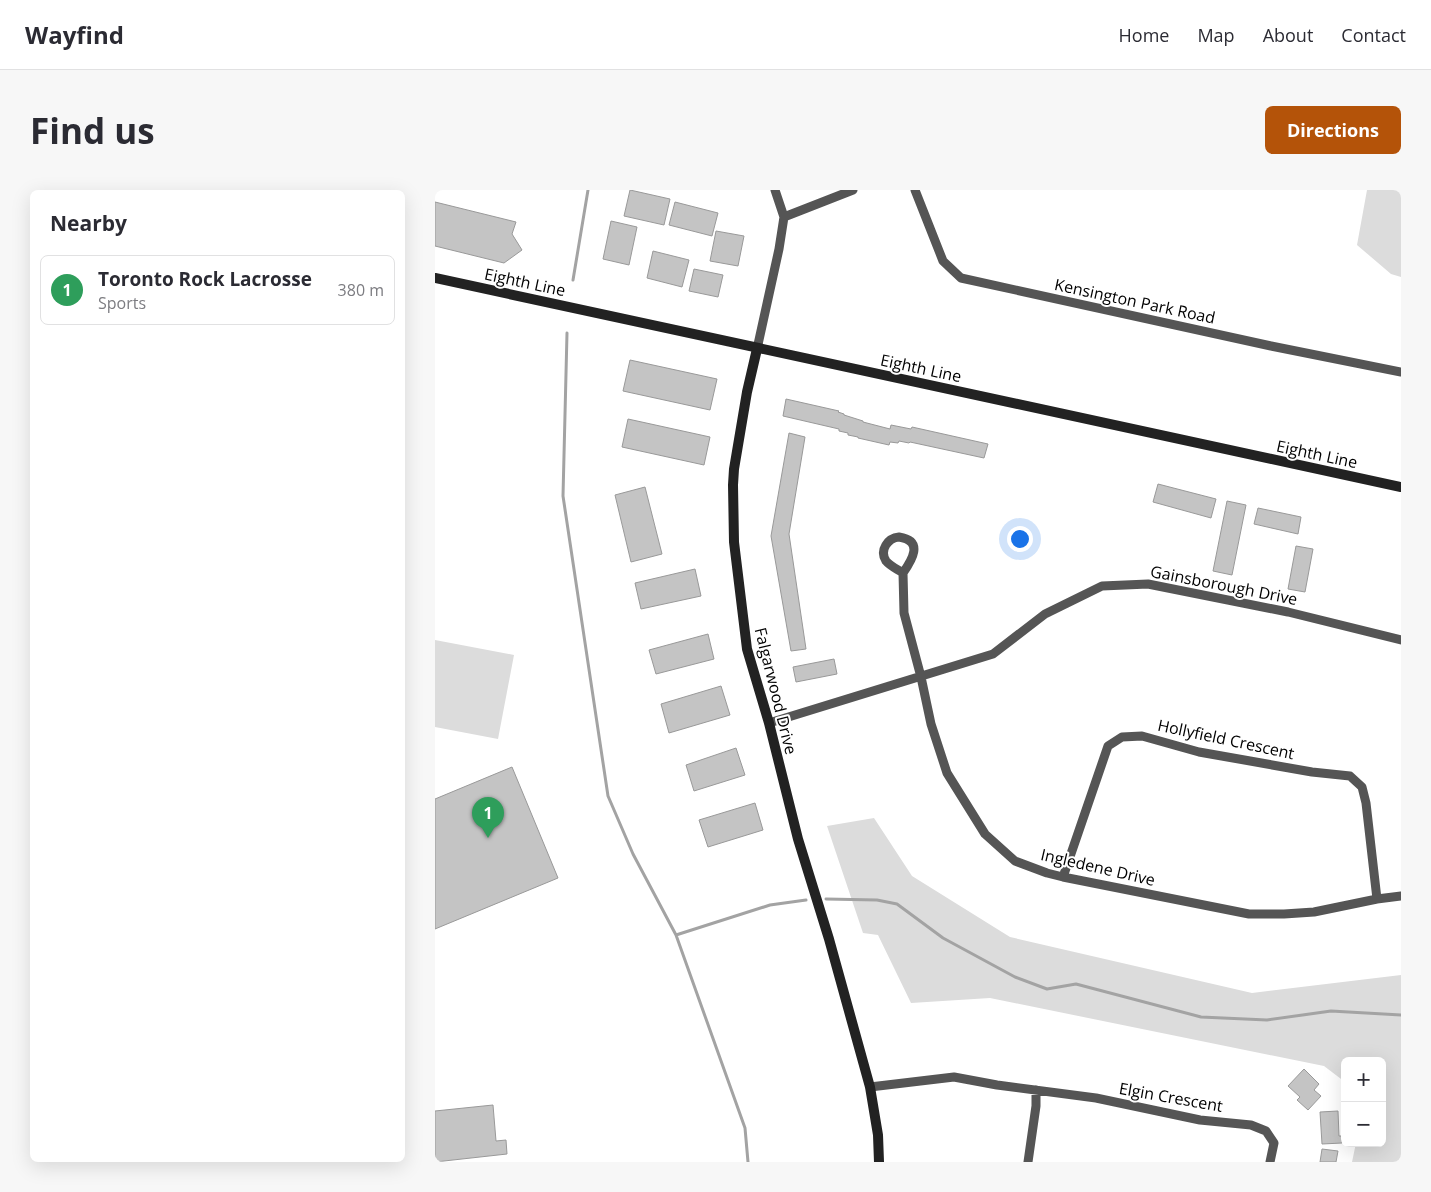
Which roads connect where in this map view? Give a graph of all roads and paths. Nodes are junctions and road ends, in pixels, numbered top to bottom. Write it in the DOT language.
graph roads {
  1 [pos="775,190"];
  2 [pos="853,190"];
  3 [pos="915,190"];
  4 [pos="783,217"];
  5 [pos="435,278"];
  6 [pos="757,349"];
  7 [pos="1401,372"];
  8 [pos="1401,487"];
  9 [pos="903,573"];
  10 [pos="1401,640"];
  11 [pos="921,677"];
  12 [pos="769,723"];
  13 [pos="1063,877"];
  14 [pos="1401,896"];
  15 [pos="1377,899"];
  16 [pos="870,1087"];
  17 [pos="1036,1090"];
  18 [pos="879,1162"];
  19 [pos="1027,1162"];
  20 [pos="1271,1162"];
  1 -- 4 [label="street, Falgarwood Drive"];
  2 -- 4 [label="street"];
  3 -- 7 [label="street, Kensington Park Road"];
  4 -- 6 [label="street, Falgarwood Drive"];
  5 -- 6 [label="street, Eighth Line"];
  6 -- 8 [label="street, Eighth Line"];
  6 -- 12 [label="street, Falgarwood Drive"];
  9 -- 11 [label="street, Ingledene Drive"];
  10 -- 11 [label="street, Gainsborough Drive"];
  11 -- 12 [label="street, Gainsborough Drive"];
  11 -- 13 [label="street, Ingledene Drive"];
  12 -- 16 [label="street, Falgarwood Drive"];
  13 -- 15 [label="street, Ingledene Drive"];
  13 -- 15 [label="street, Hollyfield Crescent"];
  14 -- 15 [label="street, Ingledene Drive"];
  16 -- 17 [label="street, Elgin Crescent"];
  16 -- 18 [label="street, Falgarwood Drive"];
  17 -- 19 [label="street"];
  17 -- 20 [label="street, Elgin Crescent"];
}
